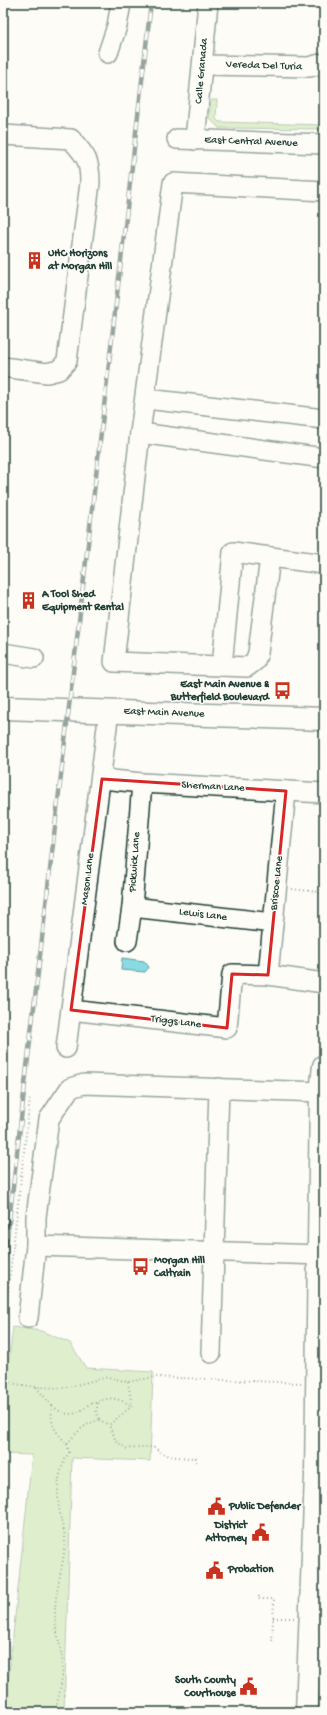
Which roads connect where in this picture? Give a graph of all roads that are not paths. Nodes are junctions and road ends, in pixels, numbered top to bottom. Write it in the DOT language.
graph roads {
  1 [pos="121,3"];
  2 [pos="208,3"];
  3 [pos="108,53"];
  4 [pos="324,63"];
  5 [pos="203,65"];
  6 [pos="3,135"];
  7 [pos="186,140"];
  8 [pos="324,144"];
  9 [pos="324,191"];
  10 [pos="3,367"];
  11 [pos="146,399"];
  12 [pos="324,419"];
  13 [pos="140,433"];
  14 [pos="324,458"];
  15 [pos="270,557"];
  16 [pos="324,564"];
  17 [pos="3,653"];
  18 [pos="34,658"];
  19 [pos="222,666"];
  20 [pos="3,708"];
  21 [pos="109,711"];
  22 [pos="324,719"];
  23 [pos="102,778"];
  24 [pos="142,783"];
  25 [pos="286,791"];
  26 [pos="324,793"];
  27 [pos="132,907"];
  28 [pos="273,923"];
  29 [pos="127,941"];
  30 [pos="268,975"];
  31 [pos="324,983"];
  32 [pos="71,1010"];
  33 [pos="66,1048"];
  34 [pos="324,1066"];
  35 [pos="219,1088"];
  36 [pos="321,1092"];
  37 [pos="36,1246"];
  38 [pos="213,1252"];
  39 [pos="322,1254"];
  40 [pos="28,1318"];
  41 [pos="210,1353"];
  42 [pos="307,1712"];
  1 -- 3 [label="street"];
  2 -- 5 [label="street, Calle Granada"];
  4 -- 5 [label="street, Vereda Del Turia"];
  5 -- 7 [label="street, Calle Granada"];
  6 -- 10 [label="street"];
  7 -- 8 [label="street, East Central Avenue"];
  9 -- 11 [label="street"];
  11 -- 12 [label="street"];
  11 -- 13 [label="street"];
  13 -- 14 [label="street"];
  13 -- 19 [label="street"];
  15 -- 16 [label="street"];
  15 -- 19 [label="street"];
  15 -- 19 [label="street"];
  17 -- 18 [label="street"];
  20 -- 21 [label="main road, East Main Avenue"];
  21 -- 22 [label="main road, East Main Avenue"];
  21 -- 23 [label="street, Mason Lane"];
  23 -- 24 [label="street, Sherman Lane"];
  23 -- 32 [label="street, Mason Lane"];
  24 -- 25 [label="street, Sherman Lane"];
  24 -- 27 [label="street, Pickwick Lane"];
  25 -- 26 [label="street, Sherman Lane"];
  25 -- 28 [label="street, Briscoe Lane"];
  27 -- 28 [label="street, Lewis Lane"];
  27 -- 29 [label="street, Pickwick Lane"];
  28 -- 30 [label="street, Briscoe Lane"];
  30 -- 31 [label="street"];
  30 -- 32 [label="street, Triggs Lane"];
  32 -- 33 [label="street, Mason Lane"];
  34 -- 36 [label="main road"];
  35 -- 36 [label="street"];
  35 -- 37 [label="street"];
  35 -- 38 [label="street"];
  36 -- 39 [label="main road"];
  37 -- 38 [label="street"];
  37 -- 40 [label="street"];
  38 -- 39 [label="street"];
  38 -- 41 [label="street"];
  39 -- 42 [label="main road"];
}
